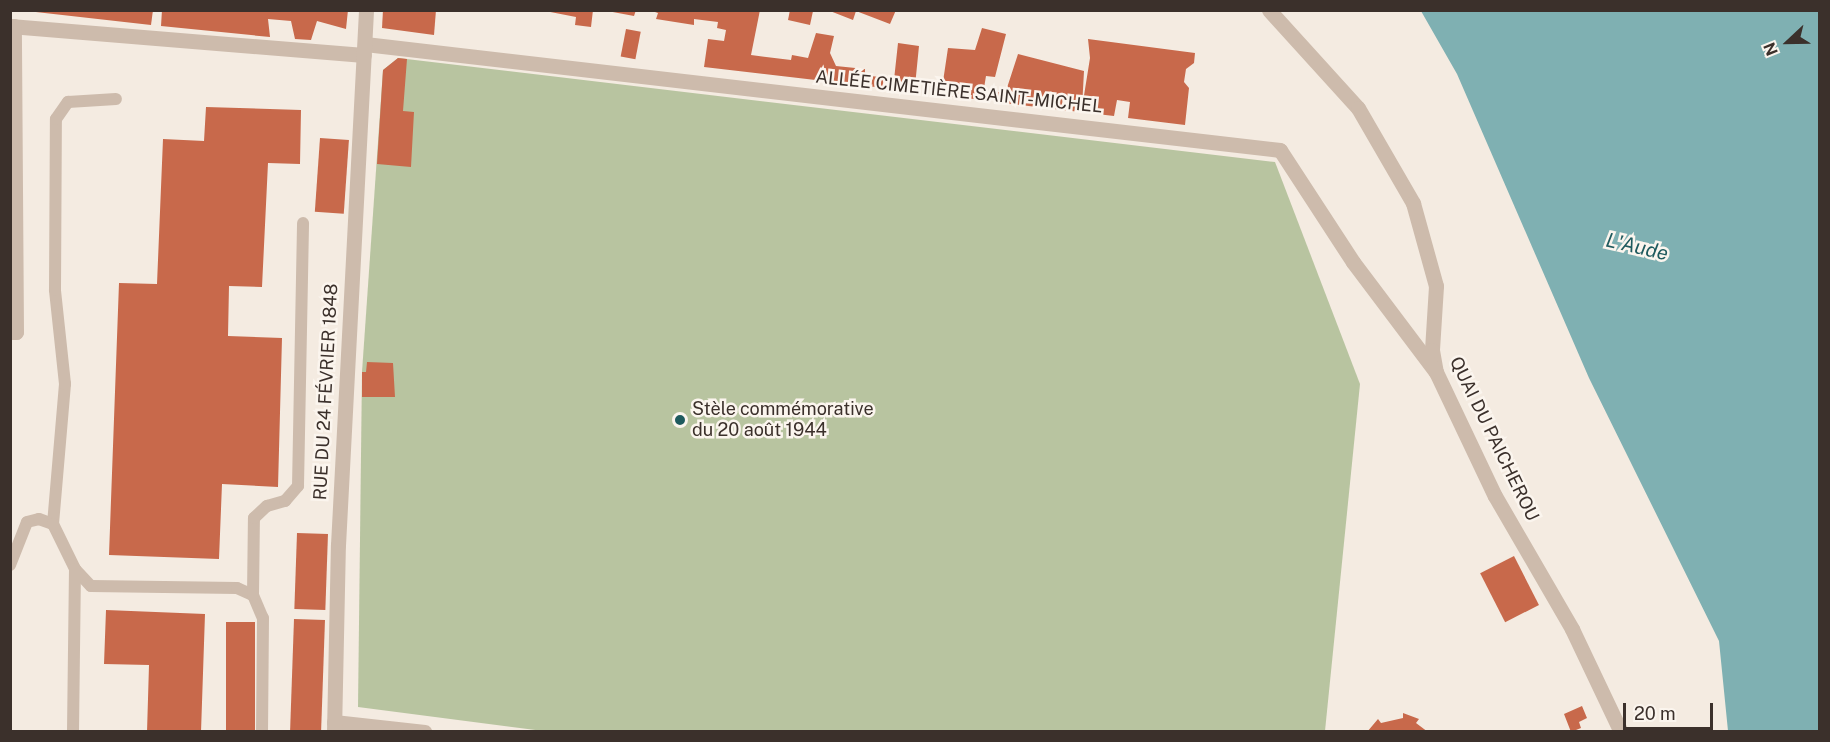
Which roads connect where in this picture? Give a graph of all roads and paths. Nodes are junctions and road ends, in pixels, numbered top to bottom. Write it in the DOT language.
graph roads {
  1 [pos="366,10"];
  2 [pos="1269,10"];
  3 [pos="12,26"];
  4 [pos="364,50"];
  5 [pos="116,99"];
  6 [pos="303,223"];
  7 [pos="10,332"];
  8 [pos="1436,372"];
  9 [pos="53,524"];
  10 [pos="10,565"];
  11 [pos="75,569"];
  12 [pos="253,595"];
  13 [pos="334,727"];
  14 [pos="73,732"];
  15 [pos="262,732"];
  16 [pos="424,732"];
  17 [pos="1621,732"];
  1 -- 4 [label="street, RUE DU 24 FÉVRIER 1848"];
  2 -- 8 [label="street, QUAI DU PAICHEROU"];
  3 -- 4 [label="street"];
  3 -- 7 [label="street"];
  4 -- 8 [label="street, ALLÉE CIMETIÈRE SAINT-MICHEL"];
  4 -- 13 [label="street, RUE DU 24 FÉVRIER 1848"];
  5 -- 9 [label="lane"];
  6 -- 12 [label="lane"];
  8 -- 17 [label="street, QUAI DU PAICHEROU"];
  9 -- 10 [label="lane"];
  9 -- 11 [label="lane"];
  11 -- 12 [label="lane"];
  11 -- 14 [label="lane"];
  12 -- 15 [label="lane"];
  13 -- 16 [label="street"];
}
